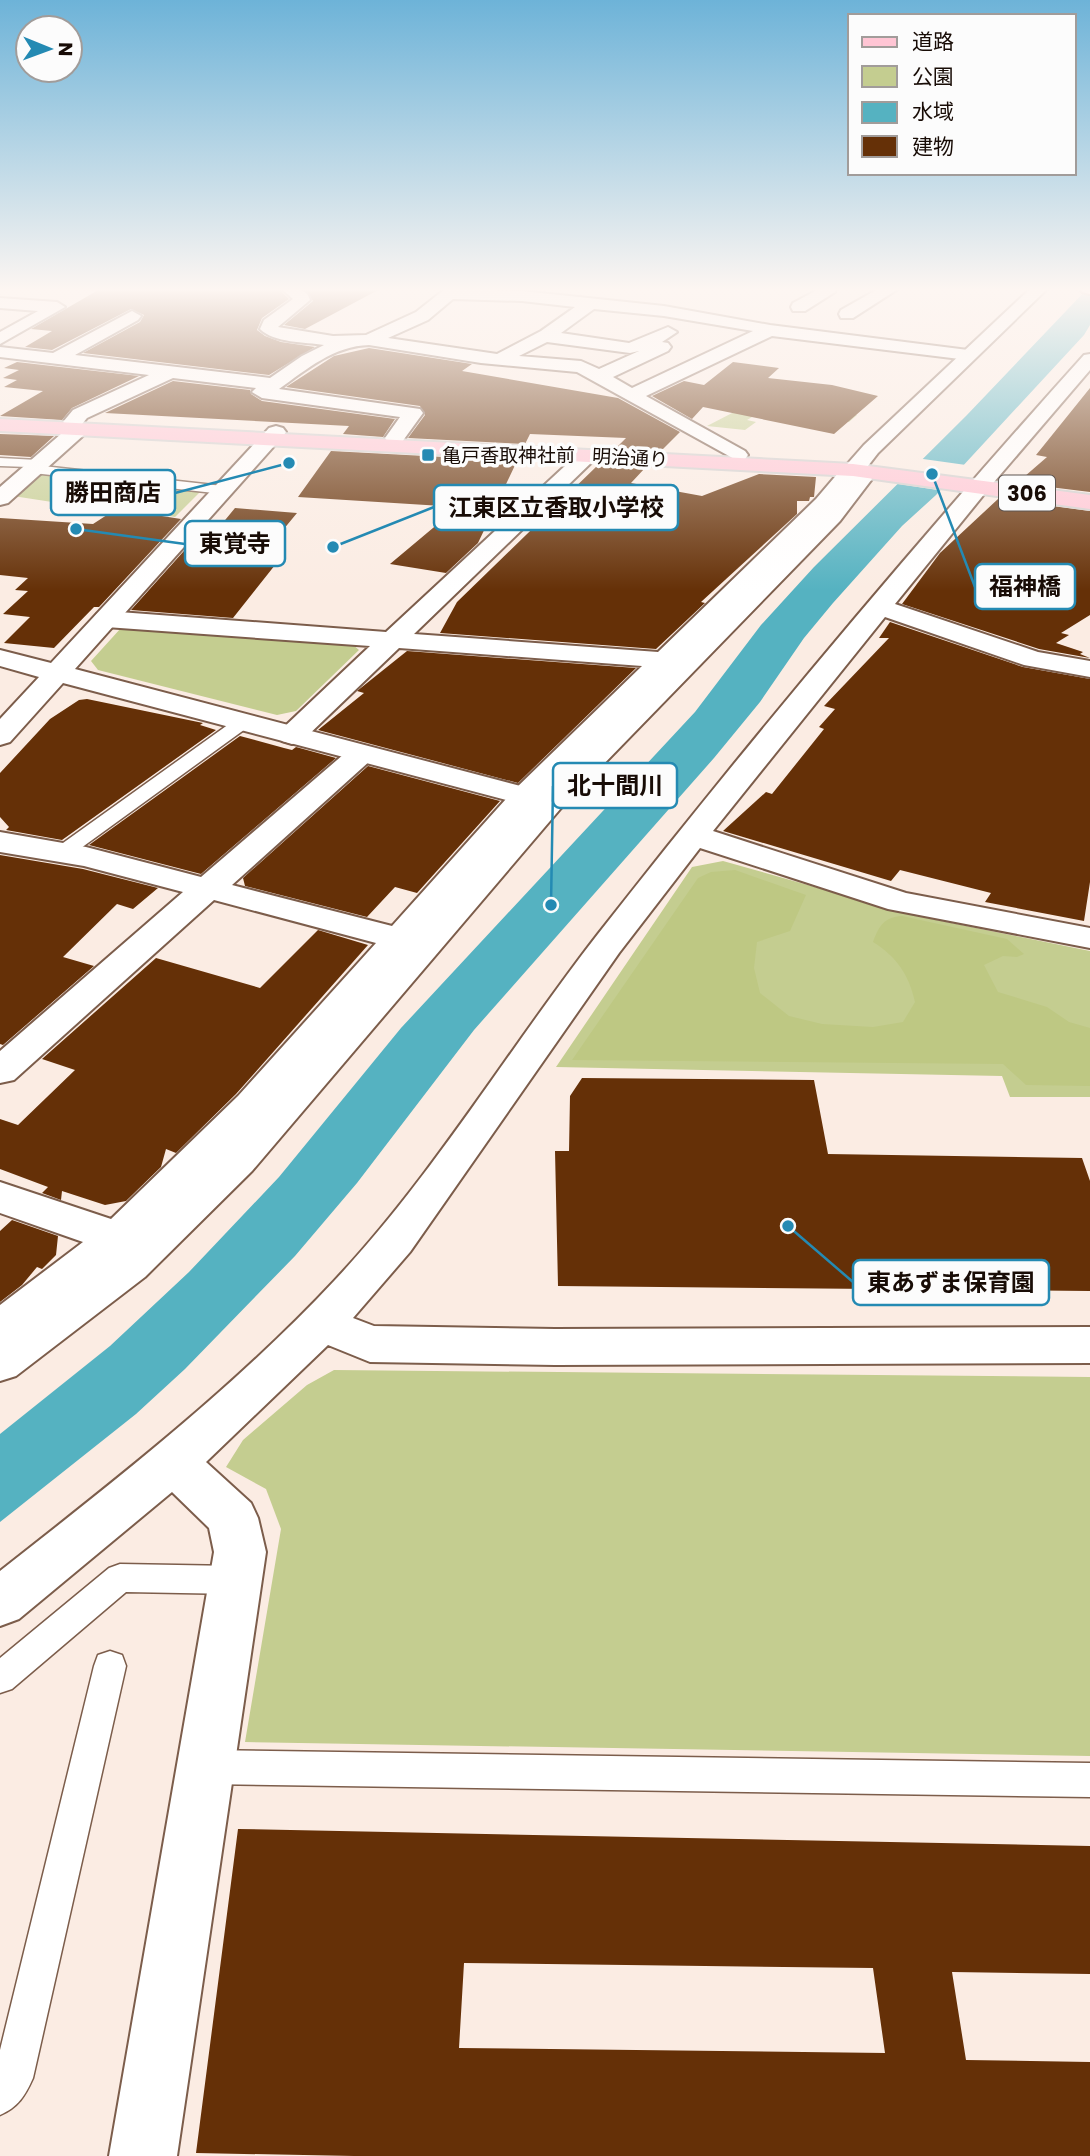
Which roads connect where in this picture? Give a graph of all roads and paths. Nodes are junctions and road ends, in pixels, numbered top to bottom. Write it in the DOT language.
graph roads {
  1 [pos="133,390"];
  2 [pos="266,390"];
  3 [pos="621,390"];
  4 [pos="645,390"];
  5 [pos="935,390"];
  6 [pos="1061,390"];
  7 [pos="632,396"];
  8 [pos="0,418"];
  9 [pos="0,425"];
  10 [pos="76,426"];
  11 [pos="272,436"];
  12 [pos="395,438"];
  13 [pos="738,455"];
  14 [pos="587,456"];
  15 [pos="0,462"];
  16 [pos="36,466"];
  17 [pos="859,468"];
  18 [pos="976,481"];
  19 [pos="223,490"];
  20 [pos="1090,491"];
  21 [pos="0,498"];
  22 [pos="1090,502"];
  23 [pos="880,607"];
  24 [pos="106,619"];
  25 [pos="392,642"];
  26 [pos="0,658"];
  27 [pos="663,660"];
  28 [pos="1090,669"];
  29 [pos="58,674"];
  30 [pos="242,723"];
  31 [pos="292,735"];
  32 [pos="0,736"];
  33 [pos="361,754"];
  34 [pos="525,796"];
  35 [pos="693,835"];
  36 [pos="0,842"];
  37 [pos="63,852"];
  38 [pos="206,888"];
  39 [pos="399,938"];
  40 [pos="1090,938"];
  41 [pos="0,1070"];
  42 [pos="0,1196"];
  43 [pos="118,1238"];
  44 [pos="322,1324"];
  45 [pos="0,1329"];
  46 [pos="1090,1345"];
  47 [pos="0,1363"];
  48 [pos="174,1463"];
  49 [pos="235,1580"];
  50 [pos="0,1602"];
  51 [pos="110,1666"];
  52 [pos="0,1678"];
  53 [pos="205,1767"];
  54 [pos="1090,1780"];
  55 [pos="0,2095"];
  56 [pos="143,2156"];
  1 -- 10 [label="street"];
  2 -- 12 [label="street"];
  3 -- 7 [label="street"];
  4 -- 7 [label="street"];
  5 -- 17 [label="street"];
  6 -- 18 [label="street"];
  7 -- 13 [label="street"];
  8 -- 10 [label="main road, 明治通り / 306"];
  9 -- 10 [label="main road, 明治通り / 306"];
  10 -- 11 [label="main road, 明治通り / 306"];
  10 -- 16 [label="street"];
  11 -- 12 [label="main road, 明治通り / 306"];
  11 -- 14 [label="main road, 明治通り / 306"];
  11 -- 19 [label="street"];
  12 -- 13 [label="main road, 明治通り / 306"];
  13 -- 17 [label="main road, 明治通り / 306"];
  14 -- 17 [label="main road, 明治通り / 306"];
  14 -- 25 [label="street"];
  15 -- 16 [label="lane"];
  16 -- 19 [label="lane"];
  16 -- 21 [label="street"];
  17 -- 18 [label="main road, 明治通り / 306"];
  17 -- 27 [label="street"];
  17 -- 47 [label="street"];
  18 -- 20 [label="main road, 明治通り / 306"];
  18 -- 22 [label="main road, 明治通り / 306"];
  18 -- 23 [label="street"];
  19 -- 24 [label="street"];
  23 -- 28 [label="street"];
  23 -- 35 [label="street"];
  24 -- 25 [label="street"];
  24 -- 29 [label="street"];
  25 -- 27 [label="street"];
  25 -- 31 [label="street"];
  26 -- 29 [label="street"];
  27 -- 34 [label="street"];
  29 -- 30 [label="street"];
  29 -- 32 [label="street"];
  30 -- 31 [label="street"];
  30 -- 37 [label="lane"];
  31 -- 33 [label="street"];
  33 -- 34 [label="street"];
  33 -- 38 [label="street"];
  34 -- 39 [label="street"];
  35 -- 40 [label="street"];
  35 -- 44 [label="street"];
  36 -- 37 [label="street"];
  37 -- 38 [label="street"];
  38 -- 39 [label="street"];
  38 -- 41 [label="street"];
  39 -- 43 [label="street"];
  42 -- 43 [label="street"];
  43 -- 45 [label="street"];
  44 -- 46 [label="street"];
  44 -- 48 [label="street"];
  48 -- 49 [label="street"];
  48 -- 50 [label="street"];
  49 -- 52 [label="lane"];
  49 -- 53 [label="street"];
  51 -- 55 [label="lane"];
  53 -- 54 [label="lane"];
  53 -- 56 [label="street"];
}
